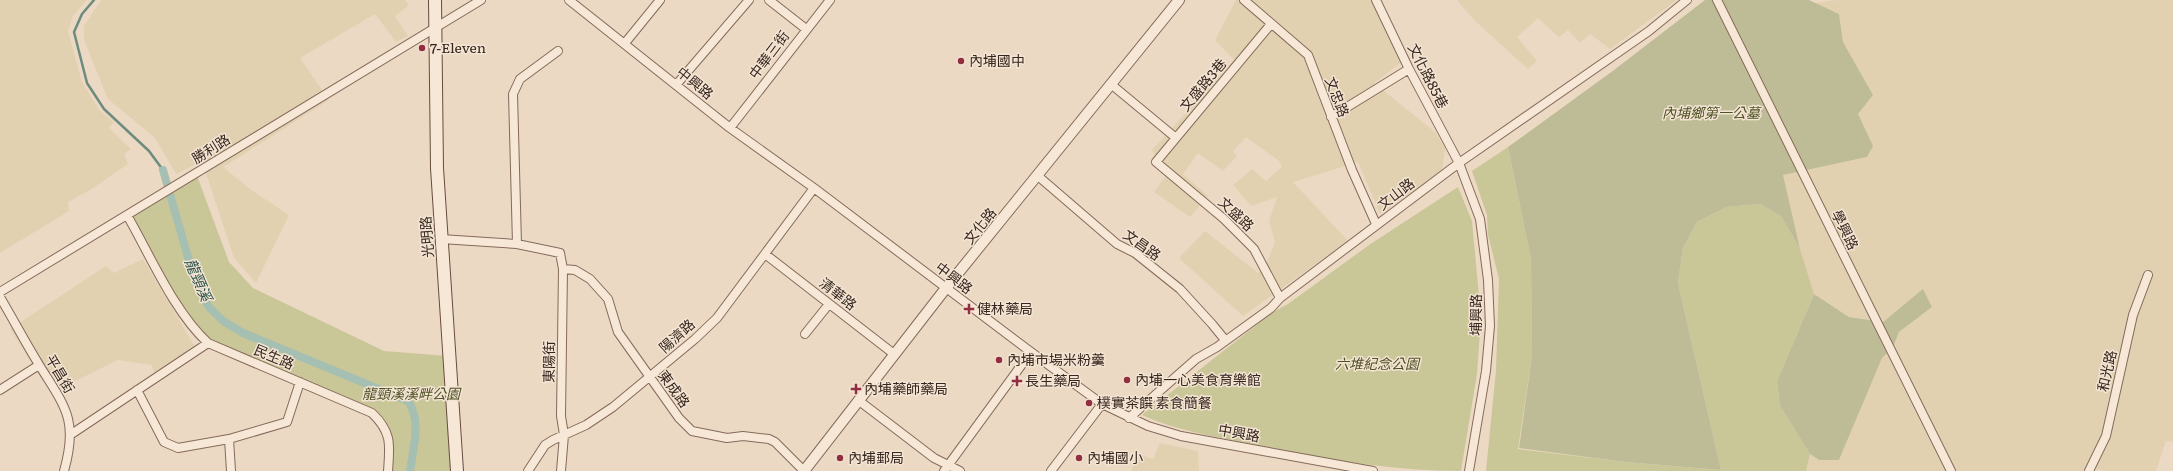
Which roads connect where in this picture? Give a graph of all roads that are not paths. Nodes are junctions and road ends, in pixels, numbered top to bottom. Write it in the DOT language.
graph roads {
  1 [pos="435,0"];
  2 [pos="481,0"];
  3 [pos="569,0"];
  4 [pos="660,0"];
  5 [pos="749,0"];
  6 [pos="769,0"];
  7 [pos="830,0"];
  8 [pos="1179,0"];
  9 [pos="1244,0"];
  10 [pos="1376,0"];
  11 [pos="1686,0"];
  12 [pos="1717,0"];
  13 [pos="1271,24"];
  14 [pos="435,29"];
  15 [pos="806,29"];
  16 [pos="625,43"];
  17 [pos="558,51"];
  18 [pos="1409,70"];
  19 [pos="676,85"];
  20 [pos="1112,85"];
  21 [pos="1331,117"];
  22 [pos="730,128"];
  23 [pos="1176,138"];
  24 [pos="1156,162"];
  25 [pos="1459,163"];
  26 [pos="1038,176"];
  27 [pos="814,188"];
  28 [pos="127,215"];
  29 [pos="1376,224"];
  30 [pos="442,239"];
  31 [pos="516,244"];
  32 [pos="765,254"];
  33 [pos="563,269"];
  34 [pos="2148,275"];
  35 [pos="946,288"];
  36 [pos="0,292"];
  37 [pos="0,297"];
  38 [pos="1280,298"];
  39 [pos="829,304"];
  40 [pos="805,334"];
  41 [pos="1225,340"];
  42 [pos="208,343"];
  43 [pos="1030,352"];
  44 [pos="894,354"];
  45 [pos="39,365"];
  46 [pos="650,378"];
  47 [pos="300,382"];
  48 [pos="0,390"];
  49 [pos="137,390"];
  50 [pos="858,400"];
  51 [pos="1102,404"];
  52 [pos="1129,418"];
  53 [pos="70,435"];
  54 [pos="564,435"];
  55 [pos="229,439"];
  56 [pos="947,468"];
  57 [pos="64,471"];
  58 [pos="231,471"];
  59 [pos="388,471"];
  60 [pos="457,471"];
  61 [pos="528,471"];
  62 [pos="561,471"];
  63 [pos="804,471"];
  64 [pos="960,471"];
  65 [pos="1051,471"];
  66 [pos="1373,471"];
  67 [pos="1469,471"];
  68 [pos="1951,471"];
  69 [pos="2089,471"];
  1 -- 14 [label="main road, 光明路"];
  2 -- 14 [label="street, 勝利路"];
  3 -- 16 [label="street, 中興路"];
  4 -- 16 [label="street"];
  5 -- 19 [label="street"];
  6 -- 15 [label="street"];
  7 -- 15 [label="street, 中華三街"];
  8 -- 20 [label="street, 文化路"];
  9 -- 13 [label="street, 文忠路"];
  10 -- 18 [label="street, 文化路85巷"];
  11 -- 25 [label="street, 文山路"];
  12 -- 68 [label="street, 學興路"];
  13 -- 21 [label="street, 文忠路"];
  13 -- 23 [label="street, 文盛路3巷"];
  14 -- 28 [label="street, 勝利路"];
  14 -- 30 [label="main road, 光明路"];
  15 -- 22 [label="street, 中華三街"];
  16 -- 19 [label="street, 中興路"];
  17 -- 31 [label="street"];
  18 -- 21 [label="street"];
  18 -- 25 [label="street, 文化路85巷"];
  19 -- 22 [label="street, 中興路"];
  20 -- 23 [label="street"];
  20 -- 26 [label="street, 文化路"];
  21 -- 29 [label="street, 文忠路"];
  22 -- 27 [label="street, 中興路"];
  23 -- 24 [label="street, 文盛路3巷"];
  24 -- 38 [label="street, 文盛路"];
  25 -- 29 [label="street, 文山路"];
  25 -- 67 [label="street, 埔興路"];
  26 -- 35 [label="street, 文化路"];
  26 -- 41 [label="street, 文昌路"];
  27 -- 32 [label="street, 陽濟路"];
  27 -- 35 [label="street, 中興路"];
  28 -- 36 [label="street, 勝利路"];
  28 -- 42 [label="street, 民生路"];
  29 -- 38 [label="street, 文山路"];
  30 -- 31 [label="street"];
  30 -- 60 [label="main road, 光明路"];
  31 -- 33 [label="street, 東陽街"];
  32 -- 39 [label="street, 清華路"];
  32 -- 46 [label="street, 陽濟路"];
  33 -- 46 [label="street, 東成路"];
  33 -- 54 [label="street, 東陽街"];
  34 -- 69 [label="street, 和光路"];
  35 -- 43 [label="street, 中興路"];
  35 -- 44 [label="street, 文化路"];
  37 -- 45 [label="street, 平昌街"];
  38 -- 41 [label="street, 文山路"];
  39 -- 40 [label="street"];
  39 -- 44 [label="street, 清華路"];
  41 -- 52 [label="street, 文山路"];
  42 -- 47 [label="street, 民生路"];
  42 -- 49 [label="street"];
  43 -- 51 [label="street, 中興路"];
  43 -- 56 [label="street"];
  44 -- 50 [label="street, 文化路"];
  45 -- 48 [label="street"];
  45 -- 53 [label="street, 平昌街"];
  46 -- 54 [label="street, 陽濟路"];
  46 -- 63 [label="street, 東成路"];
  47 -- 55 [label="street, 民生路"];
  47 -- 59 [label="street"];
  49 -- 53 [label="street"];
  49 -- 55 [label="street, 民生路"];
  50 -- 56 [label="street"];
  50 -- 63 [label="street, 文化路"];
  51 -- 52 [label="street, 中興路"];
  51 -- 65 [label="street"];
  52 -- 66 [label="street, 中興路"];
  53 -- 57 [label="street, 平昌街"];
  54 -- 61 [label="street, 陽濟路"];
  54 -- 62 [label="street, 東陽街"];
  55 -- 58 [label="street"];
  56 -- 64 [label="street"];
}
